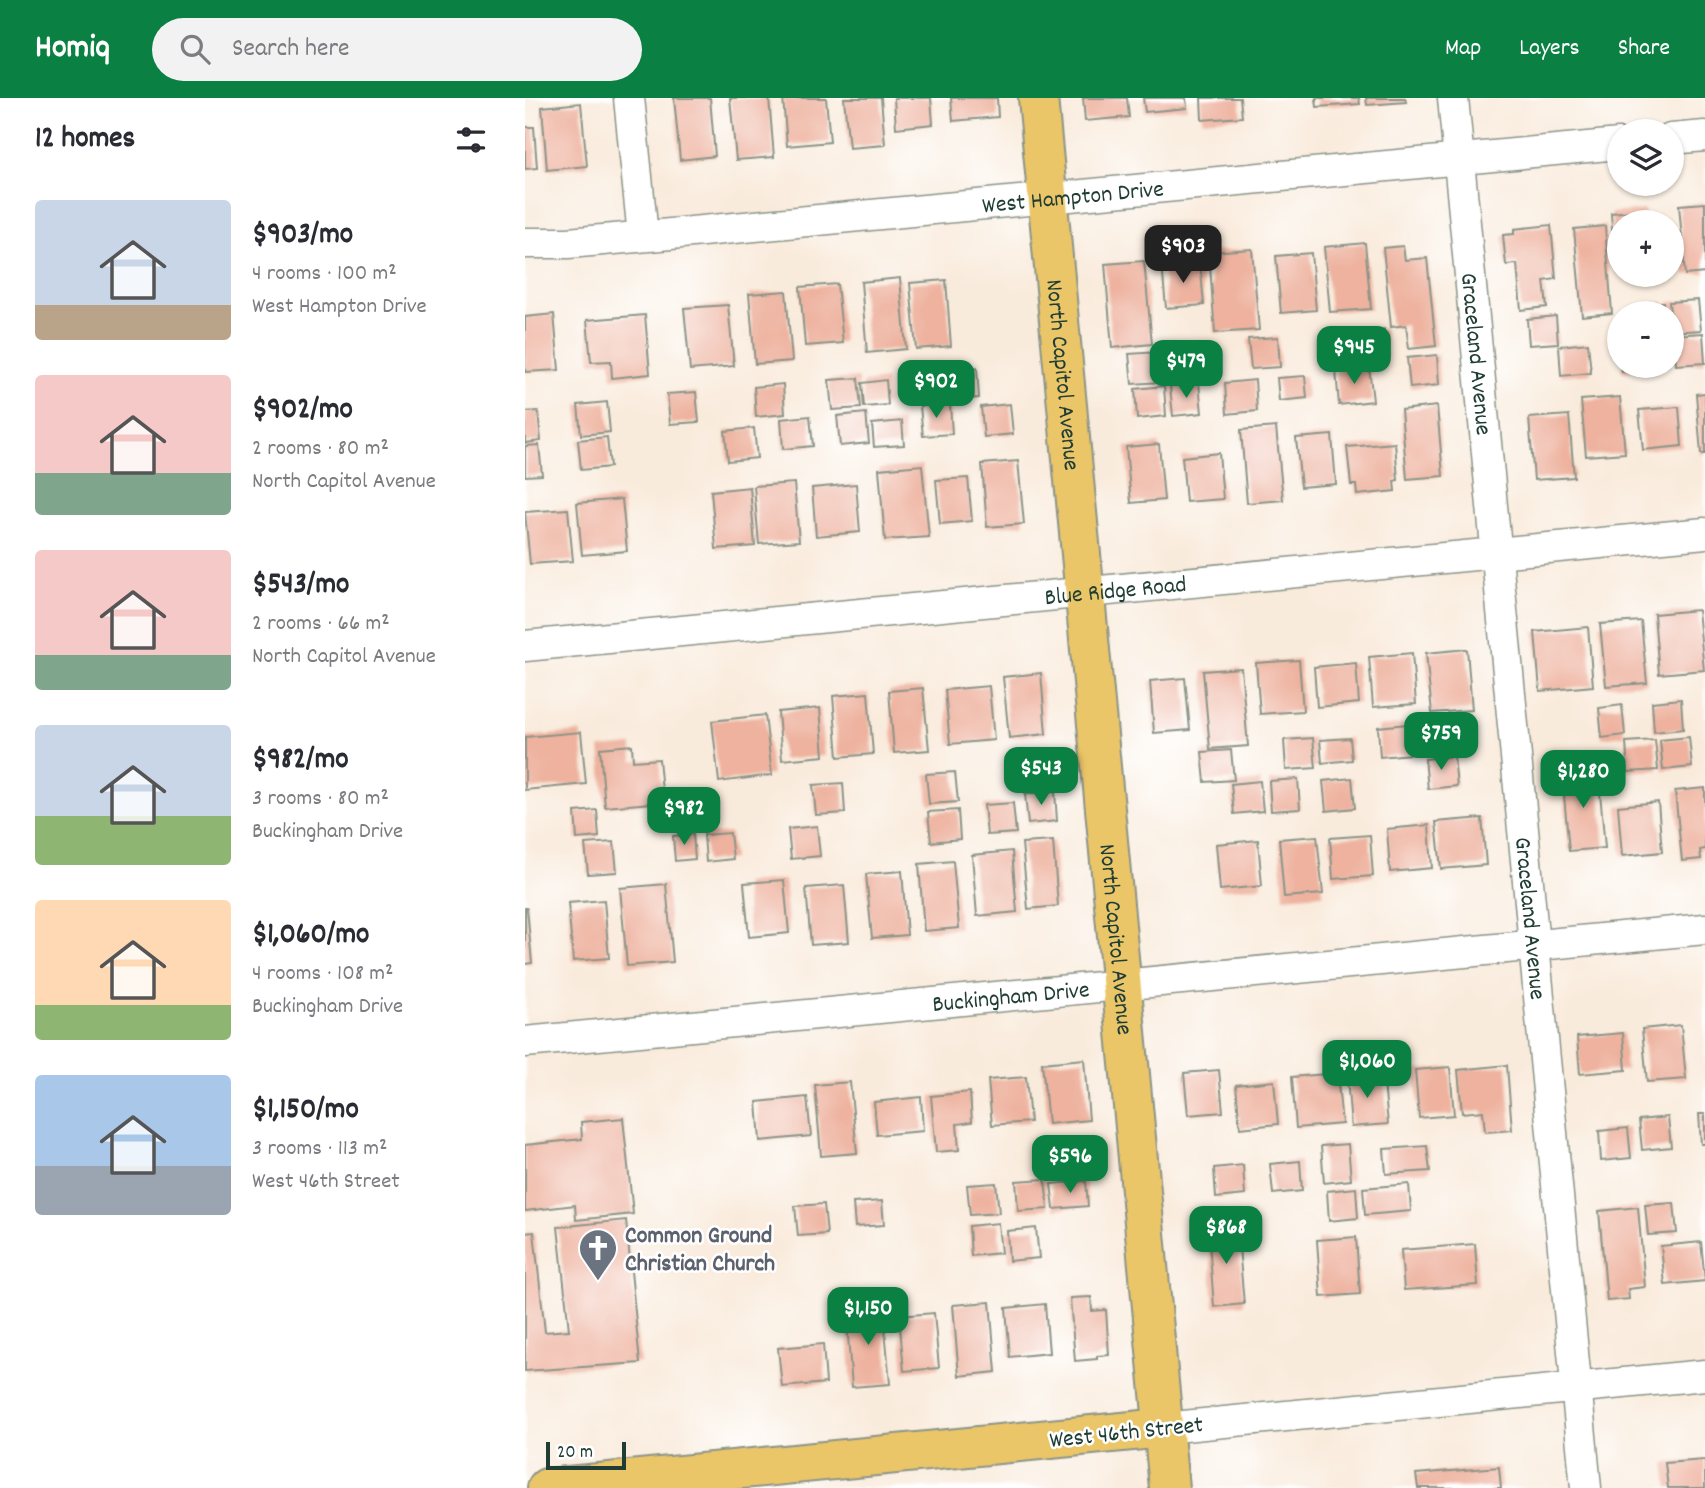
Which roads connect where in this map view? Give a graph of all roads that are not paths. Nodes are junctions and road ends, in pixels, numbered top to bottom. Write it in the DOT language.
graph roads {
  1 [pos="629,98"];
  2 [pos="1038,98"];
  3 [pos="1453,98"];
  4 [pos="1705,136"];
  5 [pos="1684,138"];
  6 [pos="1607,145"];
  7 [pos="1459,159"];
  8 [pos="1048,199"];
  9 [pos="643,236"];
  10 [pos="525,243"];
  11 [pos="1705,533"];
  12 [pos="1496,552"];
  13 [pos="1085,592"];
  14 [pos="525,646"];
  15 [pos="1705,929"];
  16 [pos="1533,945"];
  17 [pos="1123,985"];
  18 [pos="525,1042"];
  19 [pos="1705,1375"];
  20 [pos="1576,1388"];
  21 [pos="1163,1428"];
  22 [pos="756,1478"];
  23 [pos="547,1488"];
  24 [pos="1169,1488"];
  25 [pos="1586,1488"];
  1 -- 9 [label="street"];
  2 -- 8 [label="main road, North Capitol Avenue"];
  3 -- 7 [label="street, Graceland Avenue"];
  4 -- 5 [label="street"];
  6 -- 7 [label="street, West Hampton Drive"];
  7 -- 8 [label="street, West Hampton Drive"];
  7 -- 12 [label="street, Graceland Avenue"];
  8 -- 9 [label="street, West Hampton Drive"];
  8 -- 13 [label="main road, North Capitol Avenue"];
  9 -- 10 [label="street, West Hampton Drive"];
  11 -- 12 [label="street, Blue Ridge Road"];
  12 -- 13 [label="street, Blue Ridge Road"];
  12 -- 16 [label="street, Graceland Avenue"];
  13 -- 14 [label="street, Blue Ridge Road"];
  13 -- 17 [label="main road, North Capitol Avenue"];
  15 -- 16 [label="street, Buckingham Drive"];
  16 -- 17 [label="street, Buckingham Drive"];
  16 -- 20 [label="street, Graceland Avenue"];
  17 -- 18 [label="street, Buckingham Drive"];
  17 -- 21 [label="main road, North Capitol Avenue"];
  19 -- 20 [label="street, West 46th Street"];
  20 -- 21 [label="street, West 46th Street"];
  20 -- 25 [label="street, Graceland Avenue"];
  21 -- 22 [label="main road, West 46th Street"];
  21 -- 24 [label="main road, North Capitol Avenue"];
  22 -- 23 [label="main road, West 46th Street"];
}
